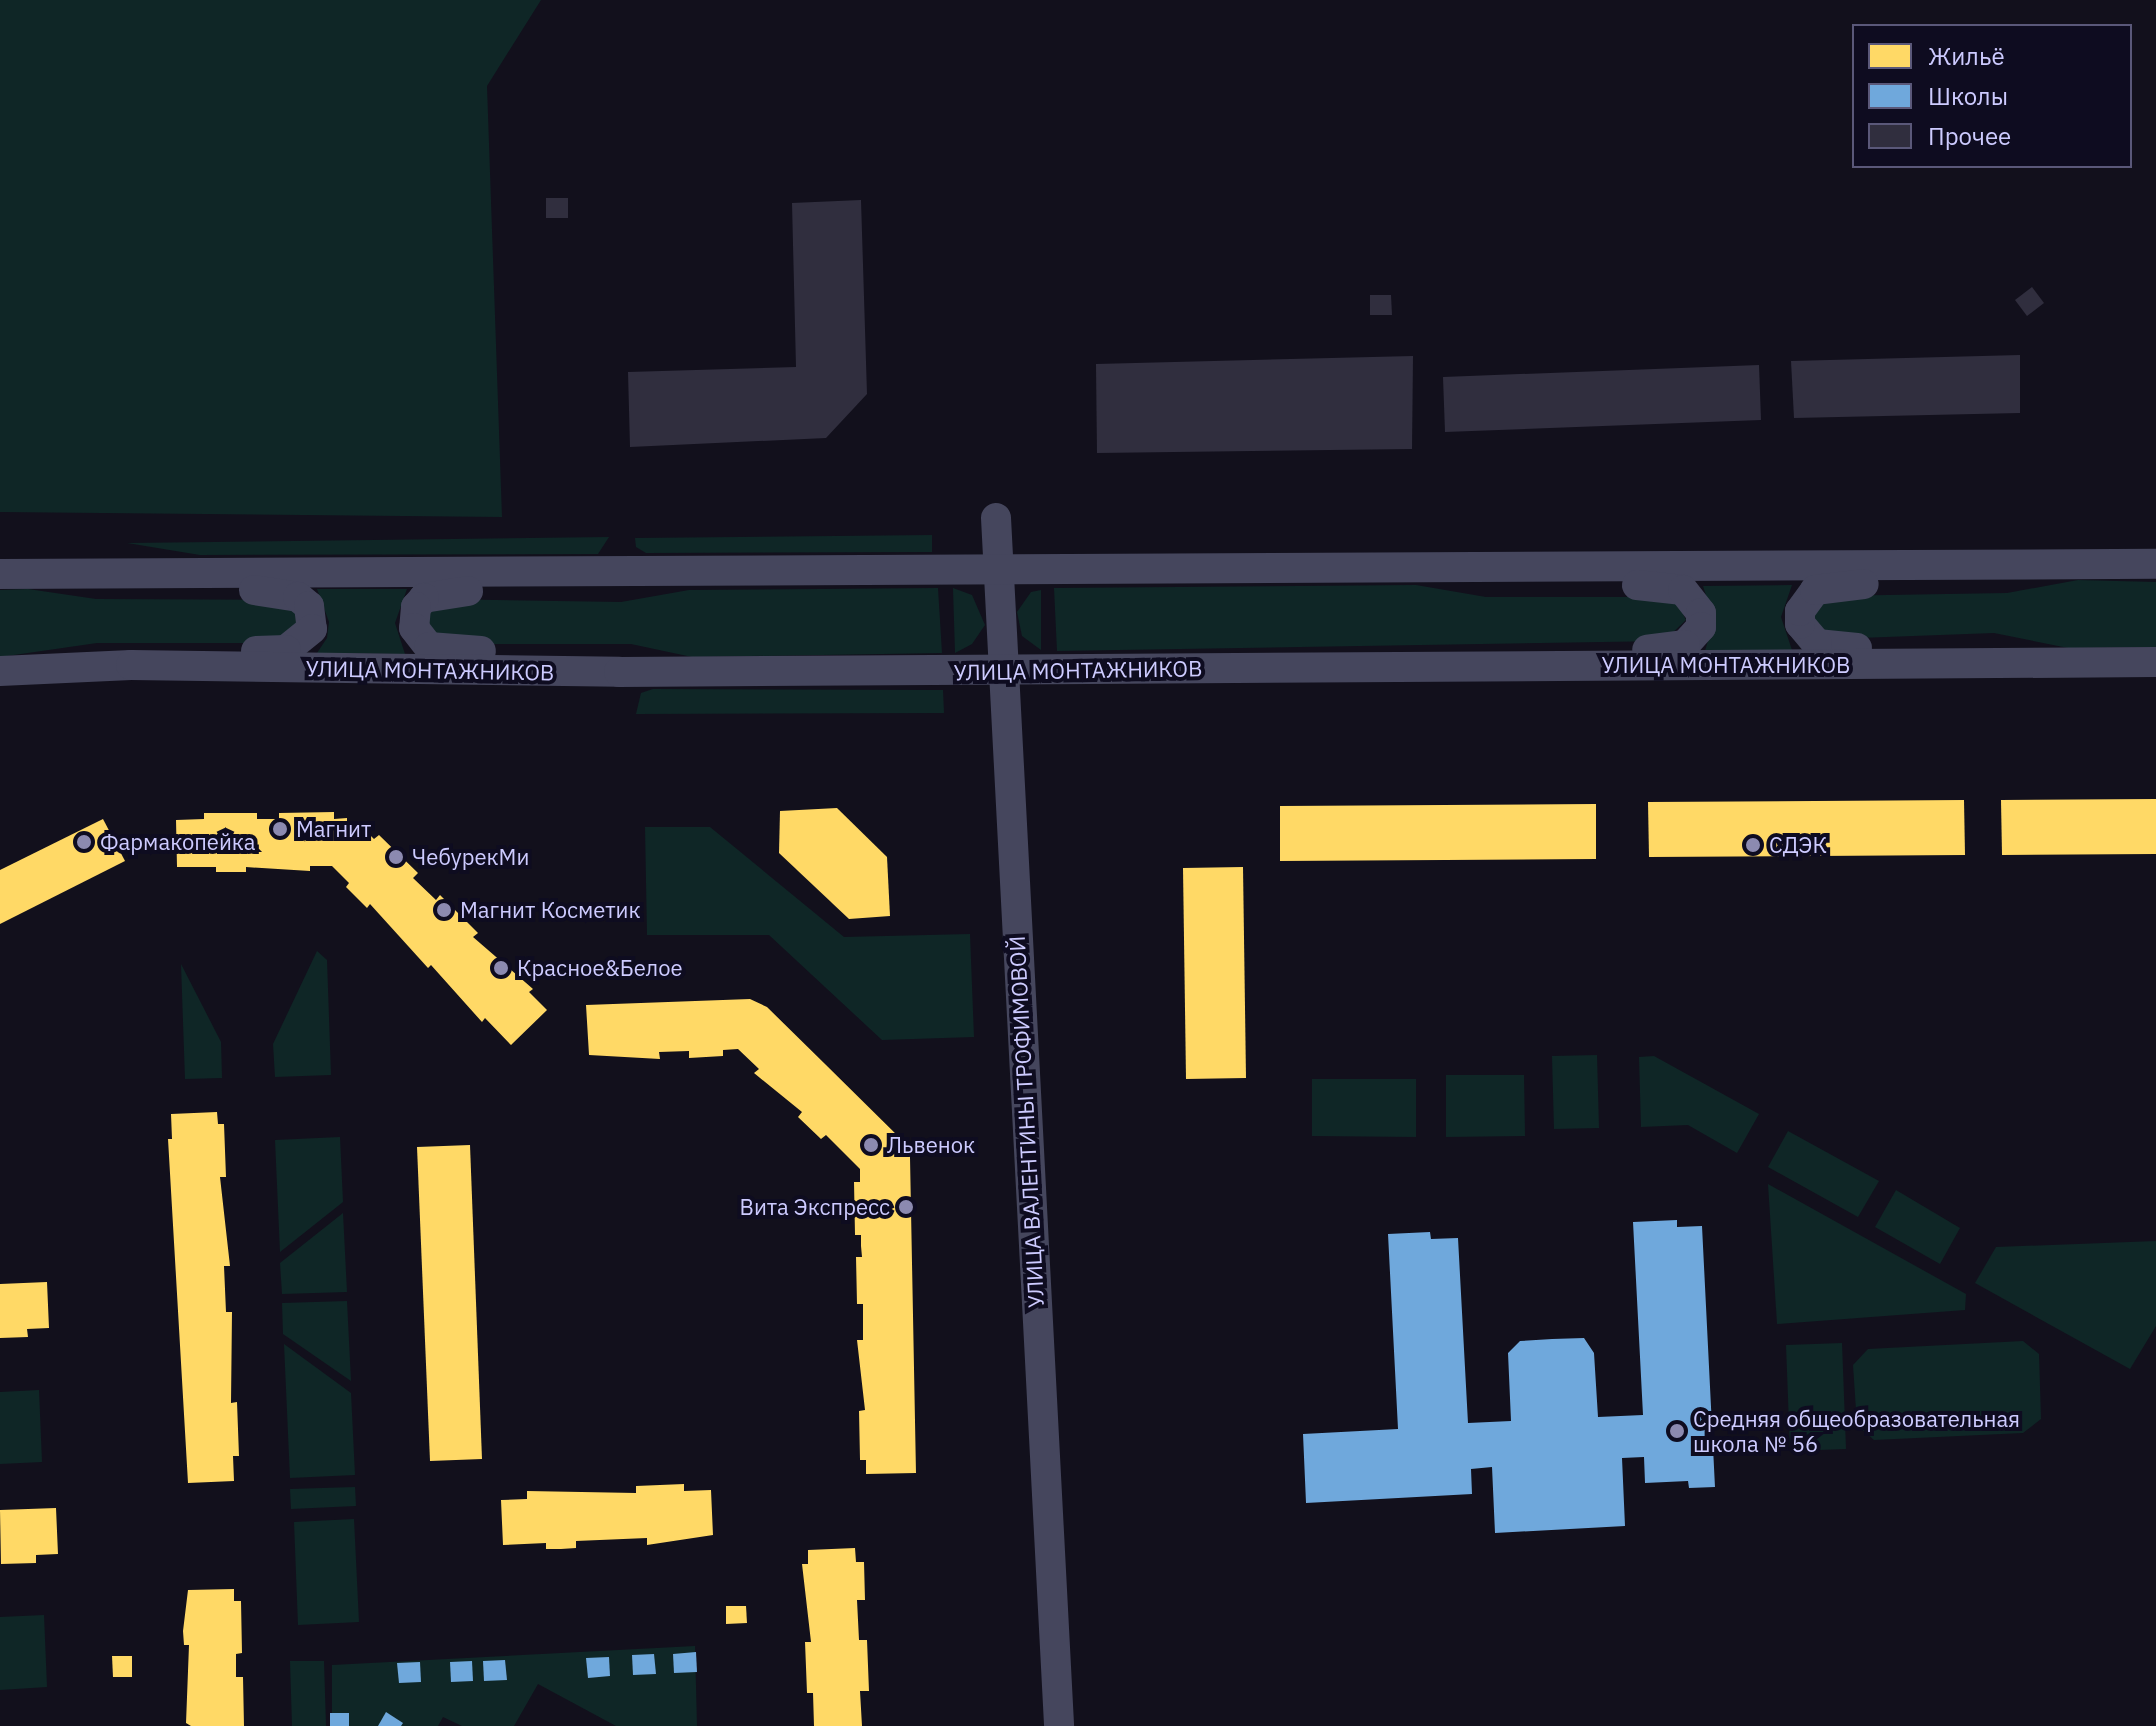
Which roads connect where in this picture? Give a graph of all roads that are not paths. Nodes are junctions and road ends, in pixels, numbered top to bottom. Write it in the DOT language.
graph roads {
  1 [pos="996,518"];
  2 [pos="2156,564"];
  3 [pos="2012,566"];
  4 [pos="1459,568"];
  5 [pos="999,569"];
  6 [pos="0,574"];
  7 [pos="103,574"];
  8 [pos="604,574"];
  9 [pos="2156,662"];
  10 [pos="2011,664"];
  11 [pos="131,665"];
  12 [pos="1515,665"];
  13 [pos="1003,670"];
  14 [pos="0,671"];
  15 [pos="583,672"];
  16 [pos="1059,1726"];
  1 -- 5 [label="street, УЛИЦА ВАЛЕНТИНЫ ТРОФИМОВОЙ"];
  2 -- 3 [label="street"];
  3 -- 4 [label="street"];
  3 -- 10 [label="street"];
  4 -- 5 [label="street"];
  4 -- 12 [label="street"];
  5 -- 8 [label="street"];
  5 -- 13 [label="street, УЛИЦА ВАЛЕНТИНЫ ТРОФИМОВОЙ"];
  6 -- 7 [label="street"];
  7 -- 8 [label="street"];
  7 -- 11 [label="street"];
  8 -- 15 [label="street"];
  9 -- 10 [label="street, УЛИЦА МОНТАЖНИКОВ"];
  10 -- 12 [label="street, УЛИЦА МОНТАЖНИКОВ"];
  11 -- 14 [label="street, УЛИЦА МОНТАЖНИКОВ"];
  11 -- 15 [label="street, УЛИЦА МОНТАЖНИКОВ"];
  12 -- 13 [label="street, УЛИЦА МОНТАЖНИКОВ"];
  13 -- 15 [label="street, УЛИЦА МОНТАЖНИКОВ"];
  13 -- 16 [label="street, УЛИЦА ВАЛЕНТИНЫ ТРОФИМОВОЙ"];
}
